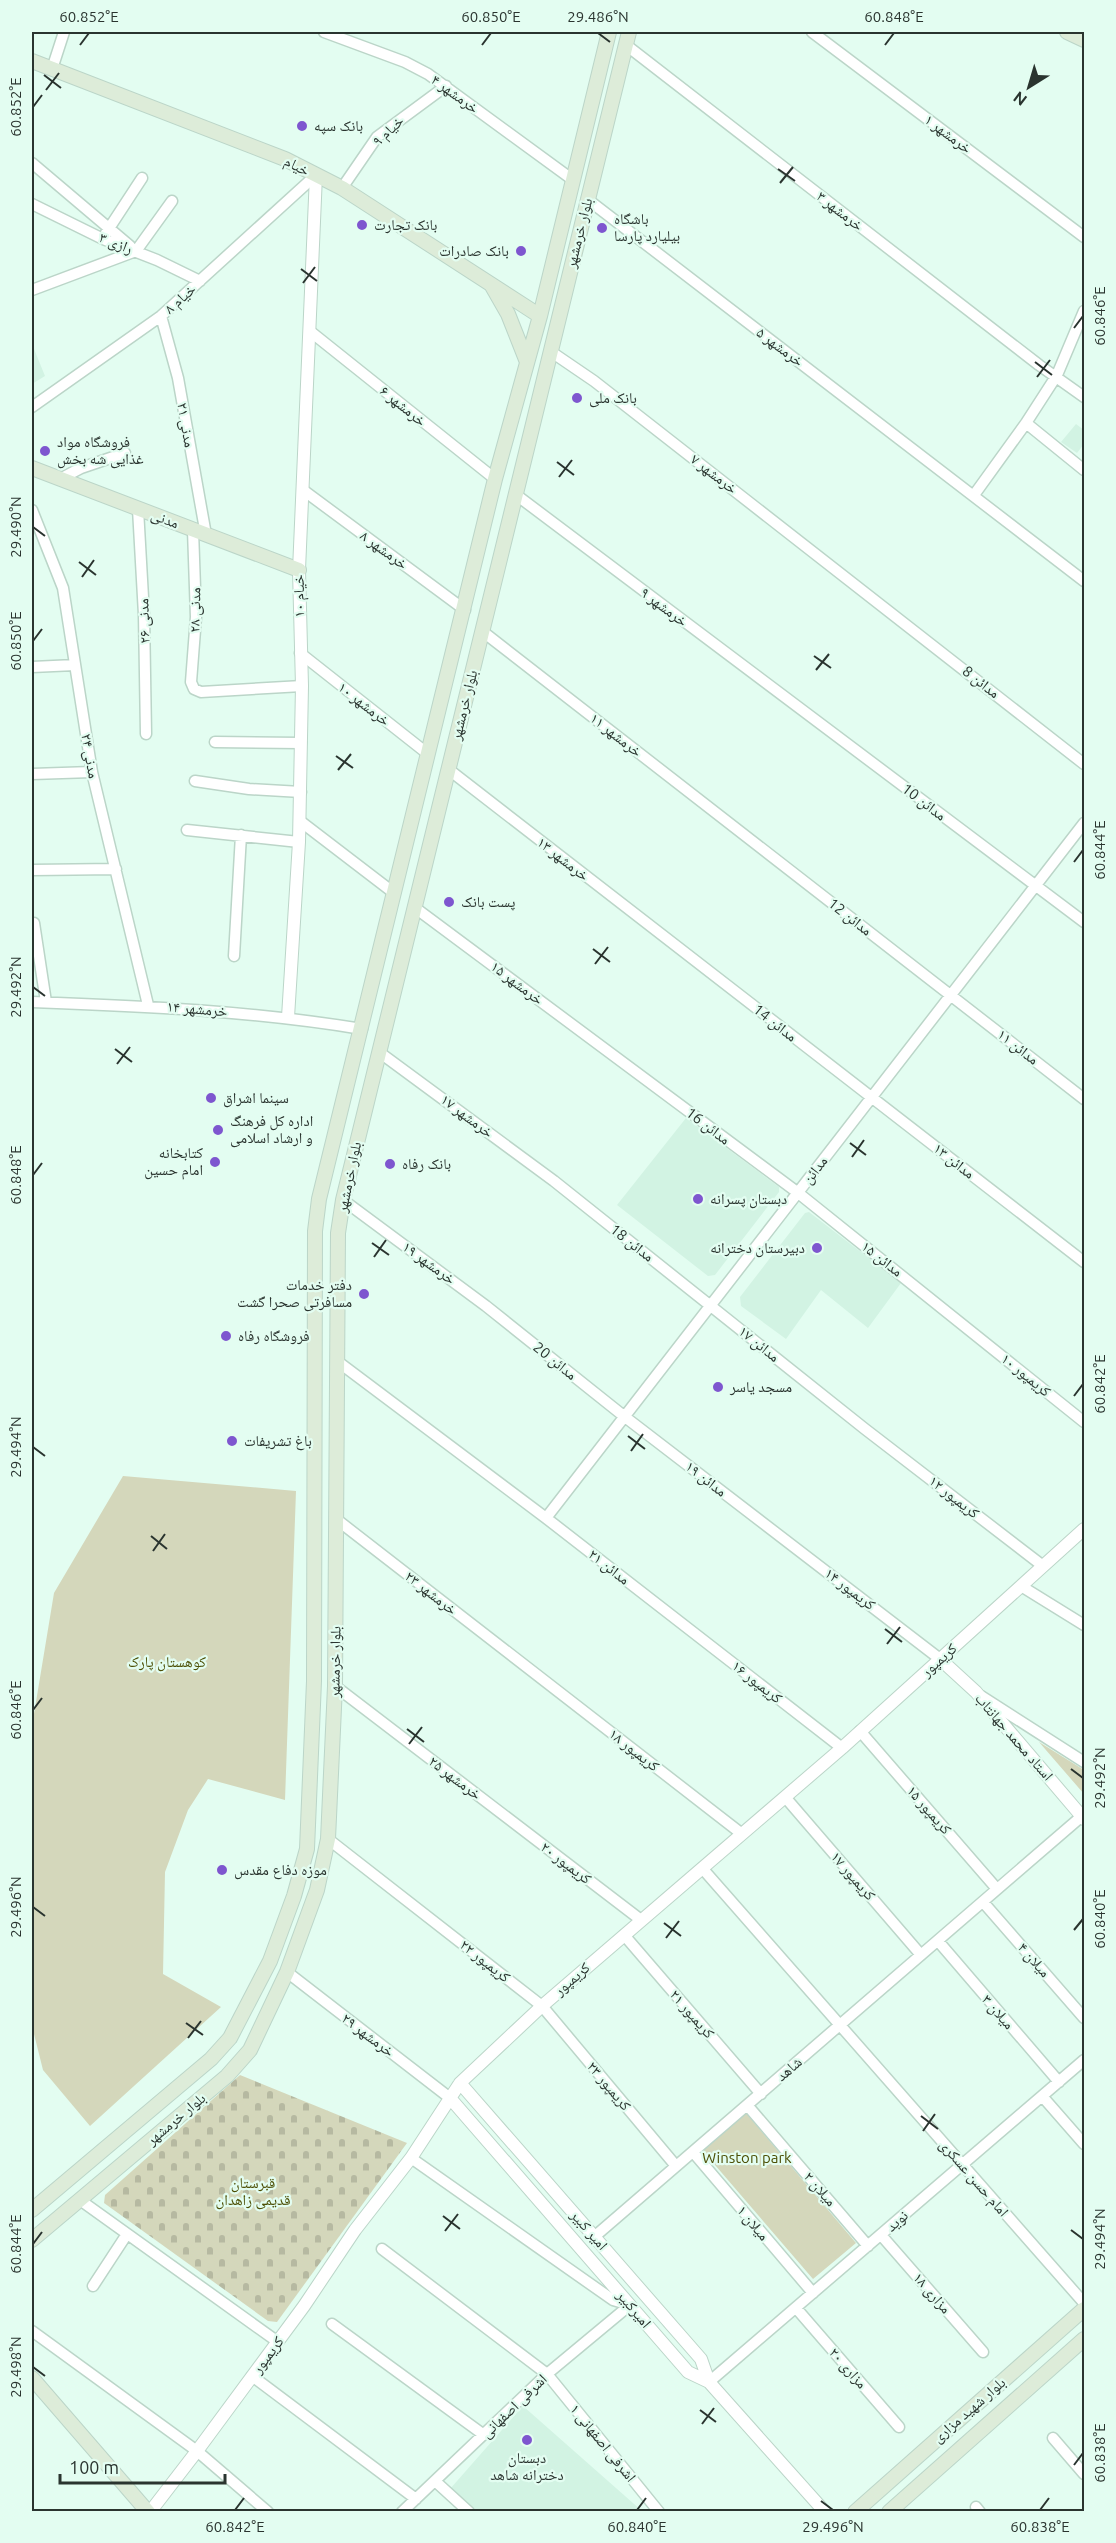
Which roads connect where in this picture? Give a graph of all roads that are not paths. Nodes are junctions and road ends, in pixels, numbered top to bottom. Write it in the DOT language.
graph roads {
  1 [pos="64,32"];
  2 [pos="324,32"];
  3 [pos="608,32"];
  4 [pos="812,32"];
  5 [pos="1067,32"];
  6 [pos="627,38"];
  7 [pos="1084,39"];
  8 [pos="32,61"];
  9 [pos="52,69"];
  10 [pos="446,86"];
  11 [pos="32,163"];
  12 [pos="316,175"];
  13 [pos="142,178"];
  14 [pos="573,180"];
  15 [pos="342,188"];
  16 [pos="587,199"];
  17 [pos="172,201"];
  18 [pos="32,204"];
  19 [pos="108,228"];
  20 [pos="1084,237"];
  21 [pos="103,239"];
  22 [pos="136,251"];
  23 [pos="200,281"];
  24 [pos="491,284"];
  25 [pos="32,290"];
  26 [pos="1084,311"];
  27 [pos="161,316"];
  28 [pos="540,316"];
  29 [pos="311,332"];
  30 [pos="550,351"];
  31 [pos="527,362"];
  32 [pos="1057,375"];
  33 [pos="1084,397"];
  34 [pos="32,407"];
  35 [pos="1026,423"];
  36 [pos="125,453"];
  37 [pos="32,468"];
  38 [pos="1084,470"];
  39 [pos="60,479"];
  40 [pos="495,479"];
  41 [pos="303,490"];
  42 [pos="515,494"];
  43 [pos="974,495"];
  44 [pos="138,509"];
  45 [pos="32,510"];
  46 [pos="199,532"];
  47 [pos="299,570"];
  48 [pos="1084,581"];
  49 [pos="877,600"];
  50 [pos="465,610"];
  51 [pos="482,631"];
  52 [pos="300,653"];
  53 [pos="75,665"];
  54 [pos="32,667"];
  55 [pos="447,678"];
  56 [pos="302,686"];
  57 [pos="468,688"];
  58 [pos="813,720"];
  59 [pos="146,734"];
  60 [pos="215,742"];
  61 [pos="301,743"];
  62 [pos="428,754"];
  63 [pos="1084,764"];
  64 [pos="448,769"];
  65 [pos="92,772"];
  66 [pos="32,774"];
  67 [pos="195,781"];
  68 [pos="301,792"];
  69 [pos="300,820"];
  70 [pos="1084,822"];
  71 [pos="187,830"];
  72 [pos="241,835"];
  73 [pos="749,838"];
  74 [pos="299,842"];
  75 [pos="116,869"];
  76 [pos="32,870"];
  77 [pos="1036,885"];
  78 [pos="394,893"];
  79 [pos="414,907"];
  80 [pos="1084,922"];
  81 [pos="34,923"];
  82 [pos="679,948"];
  83 [pos="234,956"];
  84 [pos="951,995"];
  85 [pos="32,1002"];
  86 [pos="46,1002"];
  87 [pos="147,1005"];
  88 [pos="288,1017"];
  89 [pos="362,1029"];
  90 [pos="379,1052"];
  91 [pos="620,1059"];
  92 [pos="872,1097"];
  93 [pos="1084,1099"];
  94 [pos="554,1181"];
  95 [pos="797,1192"];
  96 [pos="343,1200"];
  97 [pos="1084,1262"];
  98 [pos="709,1304"];
  99 [pos="486,1306"];
  100 [pos="967,1327"];
  101 [pos="337,1361"];
  102 [pos="625,1417"];
  103 [pos="1084,1422"];
  104 [pos="865,1428"];
  105 [pos="546,1518"];
  106 [pos="336,1519"];
  107 [pos="1084,1529"];
  108 [pos="788,1542"];
  109 [pos="1043,1566"];
  110 [pos="1021,1586"];
  111 [pos="314,1609"];
  112 [pos="335,1610"];
  113 [pos="672,1616"];
  114 [pos="1084,1625"];
  115 [pos="940,1659"];
  116 [pos="526,1667"];
  117 [pos="335,1686"];
  118 [pos="976,1692"];
  119 [pos="860,1731"];
  120 [pos="842,1748"];
  121 [pos="1084,1762"];
  122 [pos="785,1797"];
  123 [pos="490,1805"];
  124 [pos="1083,1817"];
  125 [pos="742,1834"];
  126 [pos="328,1839"];
  127 [pos="702,1868"];
  128 [pos="997,1890"];
  129 [pos="983,1902"];
  130 [pos="641,1920"];
  131 [pos="624,1935"];
  132 [pos="938,1941"];
  133 [pos="921,1955"];
  134 [pos="286,1972"];
  135 [pos="542,2006"];
  136 [pos="1084,2018"];
  137 [pos="840,2026"];
  138 [pos="1084,2060"];
  139 [pos="1059,2082"];
  140 [pos="460,2083"];
  141 [pos="761,2094"];
  142 [pos="1042,2096"];
  143 [pos="450,2098"];
  144 [pos="747,2105"];
  145 [pos="119,2137"];
  146 [pos="1084,2144"];
  147 [pos="693,2152"];
  148 [pos="133,2155"];
  149 [pos="411,2158"];
  150 [pos="962,2165"];
  151 [pos="676,2166"];
  152 [pos="80,2200"];
  153 [pos="32,2210"];
  154 [pos="127,2234"];
  155 [pos="881,2235"];
  156 [pos="594,2237"];
  157 [pos="32,2240"];
  158 [pos="868,2246"];
  159 [pos="382,2249"];
  160 [pos="93,2286"];
  161 [pos="813,2293"];
  162 [pos="1084,2303"];
  163 [pos="630,2305"];
  164 [pos="796,2308"];
  165 [pos="1084,2309"];
  166 [pos="332,2324"];
  167 [pos="32,2331"];
  168 [pos="1084,2339"];
  169 [pos="278,2342"];
  170 [pos="983,2352"];
  171 [pos="547,2374"];
  172 [pos="252,2376"];
  173 [pos="32,2378"];
  174 [pos="710,2382"];
  175 [pos="899,2427"];
  176 [pos="484,2435"];
  177 [pos="1053,2438"];
  178 [pos="197,2451"];
  179 [pos="1084,2474"];
  180 [pos="435,2481"];
  181 [pos="416,2499"];
  182 [pos="265,2509"];
  183 [pos="149,2511"];
  184 [pos="402,2511"];
  185 [pos="469,2511"];
  186 [pos="659,2511"];
  187 [pos="825,2511"];
  188 [pos="855,2511"];
  189 [pos="889,2511"];
  1 -- 9 [label="street"];
  2 -- 10 [label="street, خرمشهر ۴"];
  3 -- 6 [label="main road"];
  3 -- 14 [label="main road, بلوار خرمشهر"];
  4 -- 20 [label="street, خرمشهر ۱"];
  5 -- 7 [label="main road"];
  6 -- 16 [label="main road, بلوار خرمشهر"];
  6 -- 32 [label="street, خرمشهر ۳"];
  8 -- 9 [label="main road, خیام"];
  9 -- 12 [label="main road, خیام"];
  10 -- 14 [label="street, خرمشهر ۴"];
  10 -- 15 [label="street, خیام ۹"];
  11 -- 19 [label="street"];
  12 -- 15 [label="main road, خیام"];
  12 -- 23 [label="street, خیام ۸"];
  12 -- 29 [label="street, خیام ۱۰"];
  13 -- 19 [label="street"];
  14 -- 28 [label="main road, بلوار خرمشهر"];
  15 -- 24 [label="main road, خیام"];
  16 -- 30 [label="main road, بلوار خرمشهر"];
  16 -- 43 [label="street, خرمشهر ۵"];
  17 -- 22 [label="street"];
  18 -- 21 [label="street, رازی ۳"];
  19 -- 21 [label="street"];
  19 -- 22 [label="street"];
  21 -- 22 [label="street, رازی ۳"];
  22 -- 23 [label="street, رازی ۳"];
  22 -- 25 [label="street"];
  23 -- 27 [label="street, خیام ۸"];
  24 -- 28 [label="main road, خیام"];
  24 -- 31 [label="main road"];
  26 -- 32 [label="street"];
  27 -- 34 [label="street, خیام ۸"];
  27 -- 46 [label="street, مدنی ۲۱"];
  28 -- 31 [label="main road, بلوار خرمشهر"];
  29 -- 40 [label="street, خرمشهر ۶"];
  29 -- 41 [label="street, خیام ۱۰"];
  30 -- 42 [label="main road, بلوار خرمشهر"];
  30 -- 49 [label="street, خرمشهر ۷"];
  31 -- 40 [label="main road, بلوار خرمشهر"];
  32 -- 33 [label="street, خرمشهر ۳"];
  32 -- 35 [label="street"];
  35 -- 38 [label="street"];
  35 -- 43 [label="street"];
  36 -- 39 [label="street"];
  37 -- 39 [label="main road, مدنی"];
  39 -- 44 [label="main road, مدنی"];
  40 -- 50 [label="main road, بلوار خرمشهر"];
  41 -- 47 [label="street, خیام ۱۰"];
  41 -- 50 [label="street, خرمشهر ۸"];
  42 -- 51 [label="main road, بلوار خرمشهر"];
  42 -- 58 [label="street, خرمشهر ۹"];
  43 -- 48 [label="street, خرمشهر ۵"];
  44 -- 46 [label="main road, مدنی"];
  44 -- 59 [label="street, مدنی ۲۶"];
  45 -- 53 [label="street, مدنی ۲۴"];
  46 -- 47 [label="main road, مدنی"];
  46 -- 56 [label="street, مدنی ۲۸"];
  47 -- 52 [label="street, خیام ۱۰"];
  49 -- 63 [label="street, مدائن 8"];
  50 -- 55 [label="main road, بلوار خرمشهر"];
  51 -- 57 [label="main road, بلوار خرمشهر"];
  51 -- 73 [label="street, خرمشهر ۱۱"];
  52 -- 56 [label="street, خیام ۱۰"];
  52 -- 62 [label="street, خرمشهر ۱۰"];
  53 -- 54 [label="street"];
  53 -- 65 [label="street, مدنی ۲۴"];
  55 -- 57 [label="main road"];
  55 -- 62 [label="main road, بلوار خرمشهر"];
  56 -- 61 [label="street, خیام ۱۰"];
  57 -- 64 [label="main road, بلوار خرمشهر"];
  58 -- 77 [label="street, مدائن 10"];
  60 -- 61 [label="street"];
  61 -- 68 [label="street, خیام ۱۰"];
  62 -- 78 [label="main road, بلوار خرمشهر"];
  64 -- 79 [label="main road, بلوار خرمشهر"];
  64 -- 82 [label="street, خرمشهر ۱۳"];
  65 -- 66 [label="street"];
  65 -- 75 [label="street, مدنی ۲۴"];
  67 -- 68 [label="street"];
  68 -- 69 [label="street, خیام ۱۰"];
  69 -- 74 [label="street, خیام ۱۰"];
  69 -- 78 [label="street"];
  70 -- 77 [label="street, مدائن"];
  71 -- 72 [label="street"];
  72 -- 74 [label="street"];
  72 -- 83 [label="street"];
  73 -- 84 [label="street, مدائن 12"];
  74 -- 88 [label="street, خیام ۱۰"];
  75 -- 76 [label="street"];
  75 -- 87 [label="street, مدنی ۲۴"];
  77 -- 80 [label="street, مدائن 10"];
  77 -- 84 [label="street, مدائن"];
  78 -- 89 [label="main road, بلوار خرمشهر"];
  79 -- 90 [label="main road, بلوار خرمشهر"];
  79 -- 91 [label="street, خرمشهر ۱۵"];
  81 -- 86 [label="street"];
  82 -- 92 [label="street, مدائن 14"];
  84 -- 92 [label="street, مدائن"];
  84 -- 93 [label="street, مدائن ۱۱"];
  85 -- 86 [label="street, خرمشهر ۱۴"];
  86 -- 87 [label="street, خرمشهر ۱۴"];
  87 -- 88 [label="street, خرمشهر ۱۴"];
  88 -- 89 [label="street, خرمشهر ۱۴"];
  89 -- 111 [label="main road, بلوار خرمشهر"];
  90 -- 94 [label="street, خرمشهر ۱۷"];
  90 -- 96 [label="main road, بلوار خرمشهر"];
  91 -- 95 [label="street, مدائن 16"];
  92 -- 95 [label="street, مدائن"];
  92 -- 97 [label="street, مدائن ۱۳"];
  94 -- 98 [label="street, مدائن 18"];
  95 -- 98 [label="street, مدائن"];
  95 -- 100 [label="street, مدائن ۱۵"];
  96 -- 99 [label="street, خرمشهر ۱۹"];
  96 -- 101 [label="main road, بلوار خرمشهر"];
  98 -- 102 [label="street, مدائن"];
  98 -- 104 [label="street, مدائن ۱۷"];
  99 -- 102 [label="street, مدائن 20"];
  100 -- 103 [label="street, کریمپور ۱۰"];
  101 -- 105 [label="street, مدائن ۲۱"];
  101 -- 106 [label="main road, بلوار خرمشهر"];
  102 -- 105 [label="street, مدائن"];
  102 -- 108 [label="street, مدائن ۱۹"];
  104 -- 109 [label="street, کریمپور ۱۲"];
  105 -- 113 [label="street, مدائن ۲۱"];
  106 -- 112 [label="main road, بلوار خرمشهر"];
  106 -- 116 [label="street, خرمشهر ۲۳"];
  107 -- 109 [label="street, کریمپور"];
  108 -- 115 [label="street, کریمپور ۱۴"];
  109 -- 110 [label="street, کریمپور"];
  110 -- 114 [label="street"];
  110 -- 115 [label="street, کریمپور"];
  111 -- 112 [label="main road"];
  111 -- 145 [label="main road, بلوار خرمشهر"];
  112 -- 117 [label="main road, بلوار خرمشهر"];
  113 -- 120 [label="street, کریمپور ۱۶"];
  115 -- 118 [label="street, استاد محمد جهانتاب"];
  115 -- 119 [label="street, کریمپور"];
  116 -- 125 [label="street, کریمپور ۱۸"];
  117 -- 123 [label="street, خرمشهر ۲۵"];
  117 -- 126 [label="main road, بلوار خرمشهر"];
  118 -- 121 [label="street"];
  118 -- 124 [label="street, استاد محمد جهانتاب"];
  119 -- 120 [label="street, کریمپور"];
  119 -- 128 [label="street, کریمپور ۱۵"];
  120 -- 122 [label="street, کریمپور"];
  122 -- 125 [label="street, کریمپور"];
  122 -- 133 [label="street, کریمپور ۱۷"];
  123 -- 130 [label="street, کریمپور ۲۰"];
  124 -- 128 [label="street, شاهد"];
  125 -- 127 [label="street, کریمپور"];
  126 -- 134 [label="main road, بلوار خرمشهر"];
  126 -- 135 [label="street, کریمپور ۲۲"];
  127 -- 130 [label="street, کریمپور"];
  127 -- 137 [label="street, امام حسن عسکری"];
  128 -- 129 [label="street, شاهد"];
  129 -- 132 [label="street, شاهد"];
  129 -- 136 [label="street, میلان ۴"];
  130 -- 131 [label="street, کریمپور"];
  131 -- 135 [label="street, کریمپور"];
  131 -- 141 [label="street, کریمپور ۲۱"];
  132 -- 133 [label="street, شاهد"];
  132 -- 139 [label="street, میلان ۳"];
  133 -- 137 [label="street, شاهد"];
  134 -- 143 [label="street, خرمشهر ۲۹"];
  134 -- 148 [label="main road, بلوار خرمشهر"];
  135 -- 140 [label="street, کریمپور"];
  135 -- 151 [label="street, کریمپور ۲۳"];
  137 -- 141 [label="street, شاهد"];
  137 -- 150 [label="street, امام حسن عسکری"];
  138 -- 139 [label="street, نوید"];
  139 -- 142 [label="street, نوید"];
  140 -- 143 [label="street, کریمپور"];
  140 -- 156 [label="street, امیر کبیر"];
  141 -- 144 [label="street, شاهد"];
  142 -- 146 [label="street"];
  142 -- 150 [label="street, نوید"];
  143 -- 149 [label="street, کریمپور"];
  143 -- 163 [label="street, امیرکبیر"];
  144 -- 147 [label="street, شاهد"];
  144 -- 158 [label="street, میلان ۲"];
  145 -- 148 [label="main road"];
  145 -- 153 [label="main road, بلوار خرمشهر"];
  147 -- 151 [label="street, شاهد"];
  147 -- 161 [label="street, میلان ۱"];
  148 -- 152 [label="main road, بلوار خرمشهر"];
  149 -- 163 [label="street"];
  149 -- 169 [label="street, کریمپور"];
  150 -- 155 [label="street, نوید"];
  150 -- 162 [label="street, امام حسن عسکری"];
  151 -- 156 [label="street, شاهد"];
  152 -- 154 [label="street"];
  152 -- 157 [label="main road, بلوار خرمشهر"];
  154 -- 160 [label="street"];
  154 -- 169 [label="street"];
  155 -- 158 [label="street, نوید"];
  155 -- 170 [label="street, مزاری ۱۸"];
  156 -- 174 [label="street, امیر کبیر"];
  158 -- 161 [label="street, نوید"];
  159 -- 171 [label="street, اشرفی اصفهانی ۱"];
  161 -- 164 [label="street, نوید"];
  163 -- 171 [label="street, اشرفی اصفهانی"];
  163 -- 174 [label="street, امیرکبیر"];
  164 -- 174 [label="street, نوید"];
  164 -- 175 [label="street, مزاری ۲۰"];
  165 -- 188 [label="main road, بلوار شهید مزاری"];
  166 -- 176 [label="street"];
  167 -- 178 [label="street"];
  168 -- 189 [label="main road, بلوار شهید مزاری"];
  169 -- 172 [label="street, کریمپور"];
  171 -- 176 [label="street, اشرفی اصفهانی"];
  171 -- 186 [label="street, اشرفی اصفهانی ۱"];
  172 -- 178 [label="street, کریمپور"];
  172 -- 181 [label="street"];
  173 -- 183 [label="main road"];
  174 -- 187 [label="street, امیرکبیر"];
  176 -- 180 [label="street, اشرفی اصفهانی"];
  177 -- 179 [label="street"];
  178 -- 182 [label="street"];
  178 -- 183 [label="street, کریمپور"];
  180 -- 181 [label="street, اشرفی اصفهانی"];
  180 -- 185 [label="street"];
  181 -- 184 [label="street, اشرفی اصفهانی"];
}
